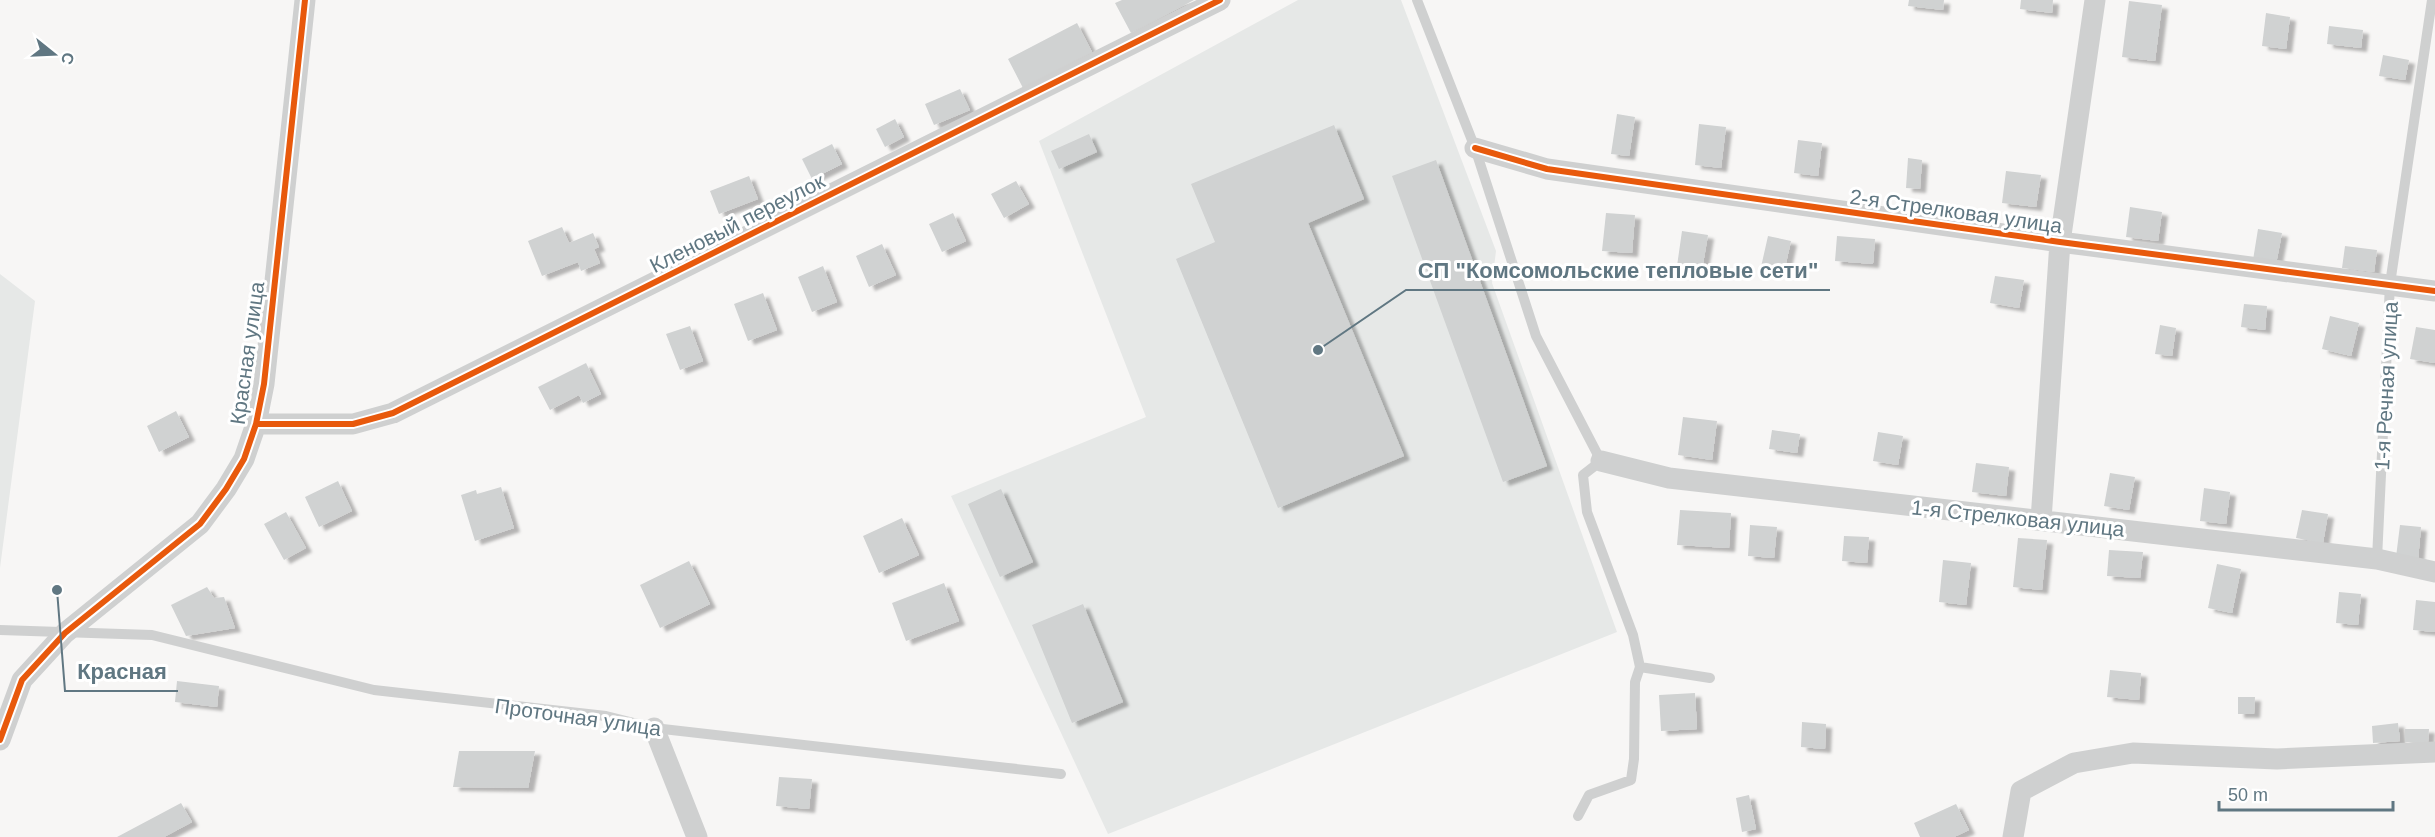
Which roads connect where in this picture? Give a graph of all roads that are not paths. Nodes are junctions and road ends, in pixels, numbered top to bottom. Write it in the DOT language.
graph roads {
  1 [pos="305,0"];
  2 [pos="1220,0"];
  3 [pos="1417,0"];
  4 [pos="2095,0"];
  5 [pos="2432,0"];
  6 [pos="1475,148"];
  7 [pos="2060,242"];
  8 [pos="2390,284"];
  9 [pos="2435,291"];
  10 [pos="256,424"];
  11 [pos="1601,460"];
  12 [pos="2041,520"];
  13 [pos="2378,559"];
  14 [pos="2435,572"];
  15 [pos="0,630"];
  16 [pos="65,633"];
  17 [pos="1640,667"];
  18 [pos="1710,678"];
  19 [pos="654,728"];
  20 [pos="0,740"];
  21 [pos="2435,752"];
  22 [pos="1060,774"];
  23 [pos="1578,816"];
  24 [pos="696,837"];
  25 [pos="2013,837"];
  1 -- 10 [label="street, Красная улица"];
  2 -- 10 [label="street, Кленовый переулок"];
  3 -- 6 [label="lane"];
  4 -- 7 [label="street"];
  5 -- 8 [label="lane, 1-я Речная улица"];
  6 -- 7 [label="street, 2-я Стрелковая улица"];
  6 -- 11 [label="lane"];
  7 -- 8 [label="street, 2-я Стрелковая улица"];
  7 -- 12 [label="street"];
  8 -- 9 [label="street, 2-я Стрелковая улица"];
  8 -- 13 [label="lane, 1-я Речная улица"];
  10 -- 16 [label="street, Красная улица"];
  11 -- 12 [label="street, 1-я Стрелковая улица"];
  11 -- 17 [label="lane"];
  12 -- 13 [label="street, 1-я Стрелковая улица"];
  13 -- 14 [label="street, 1-я Стрелковая улица"];
  15 -- 16 [label="lane, Проточная улица"];
  16 -- 19 [label="lane, Проточная улица"];
  16 -- 20 [label="street, Красная улица"];
  17 -- 18 [label="lane"];
  17 -- 23 [label="lane"];
  19 -- 22 [label="lane, Проточная улица"];
  19 -- 24 [label="street"];
  21 -- 25 [label="street"];
}
